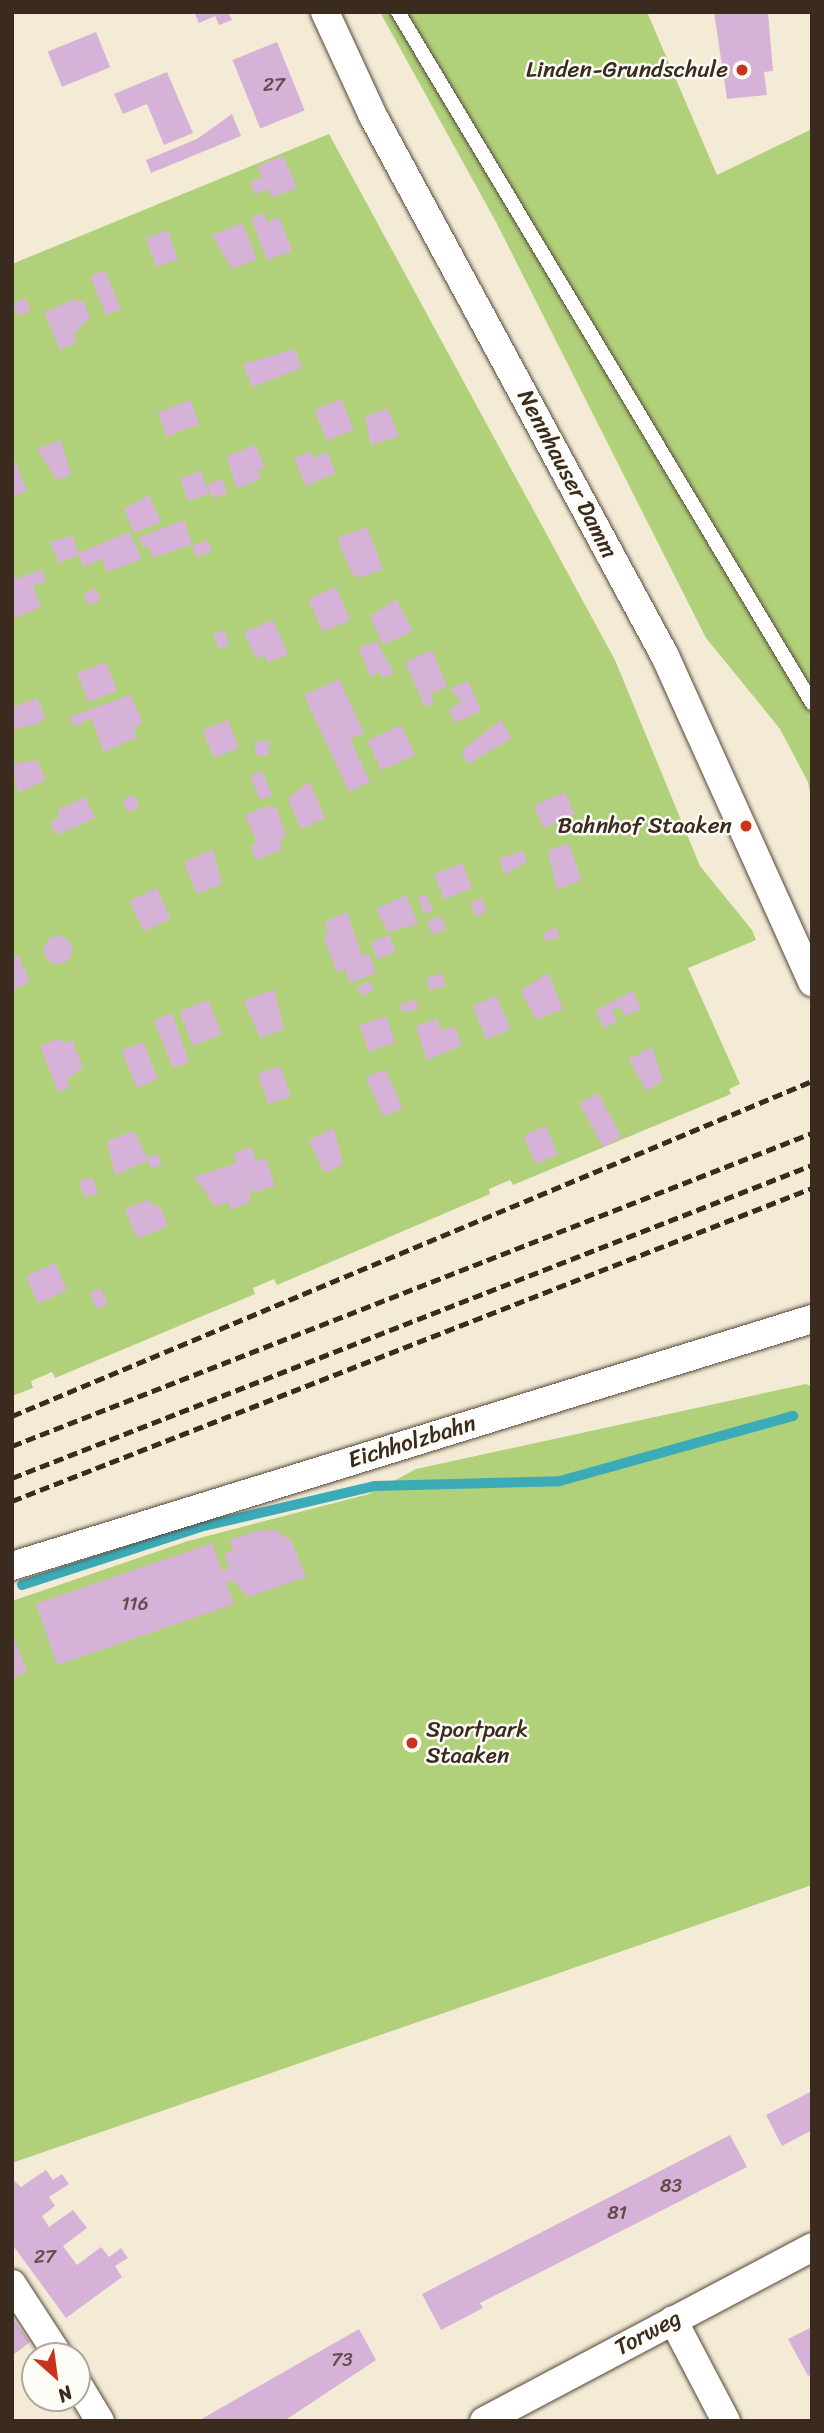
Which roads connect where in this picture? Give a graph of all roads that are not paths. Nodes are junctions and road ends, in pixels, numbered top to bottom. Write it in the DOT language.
graph roads {
  1 [pos="325,12"];
  2 [pos="398,12"];
  3 [pos="812,703"];
  4 [pos="812,982"];
  5 [pos="812,1319"];
  6 [pos="12,1566"];
  7 [pos="812,2247"];
  8 [pos="12,2284"];
  9 [pos="673,2320"];
  10 [pos="50,2342"];
  11 [pos="484,2421"];
  12 [pos="726,2421"];
  1 -- 4 [label="street, Nennhauser Damm"];
  2 -- 3 [label="lane"];
  5 -- 6 [label="street, Eichholzbahn"];
  7 -- 9 [label="street, Torweg"];
  8 -- 10 [label="street"];
  9 -- 11 [label="street, Torweg"];
  9 -- 12 [label="street"];
}
